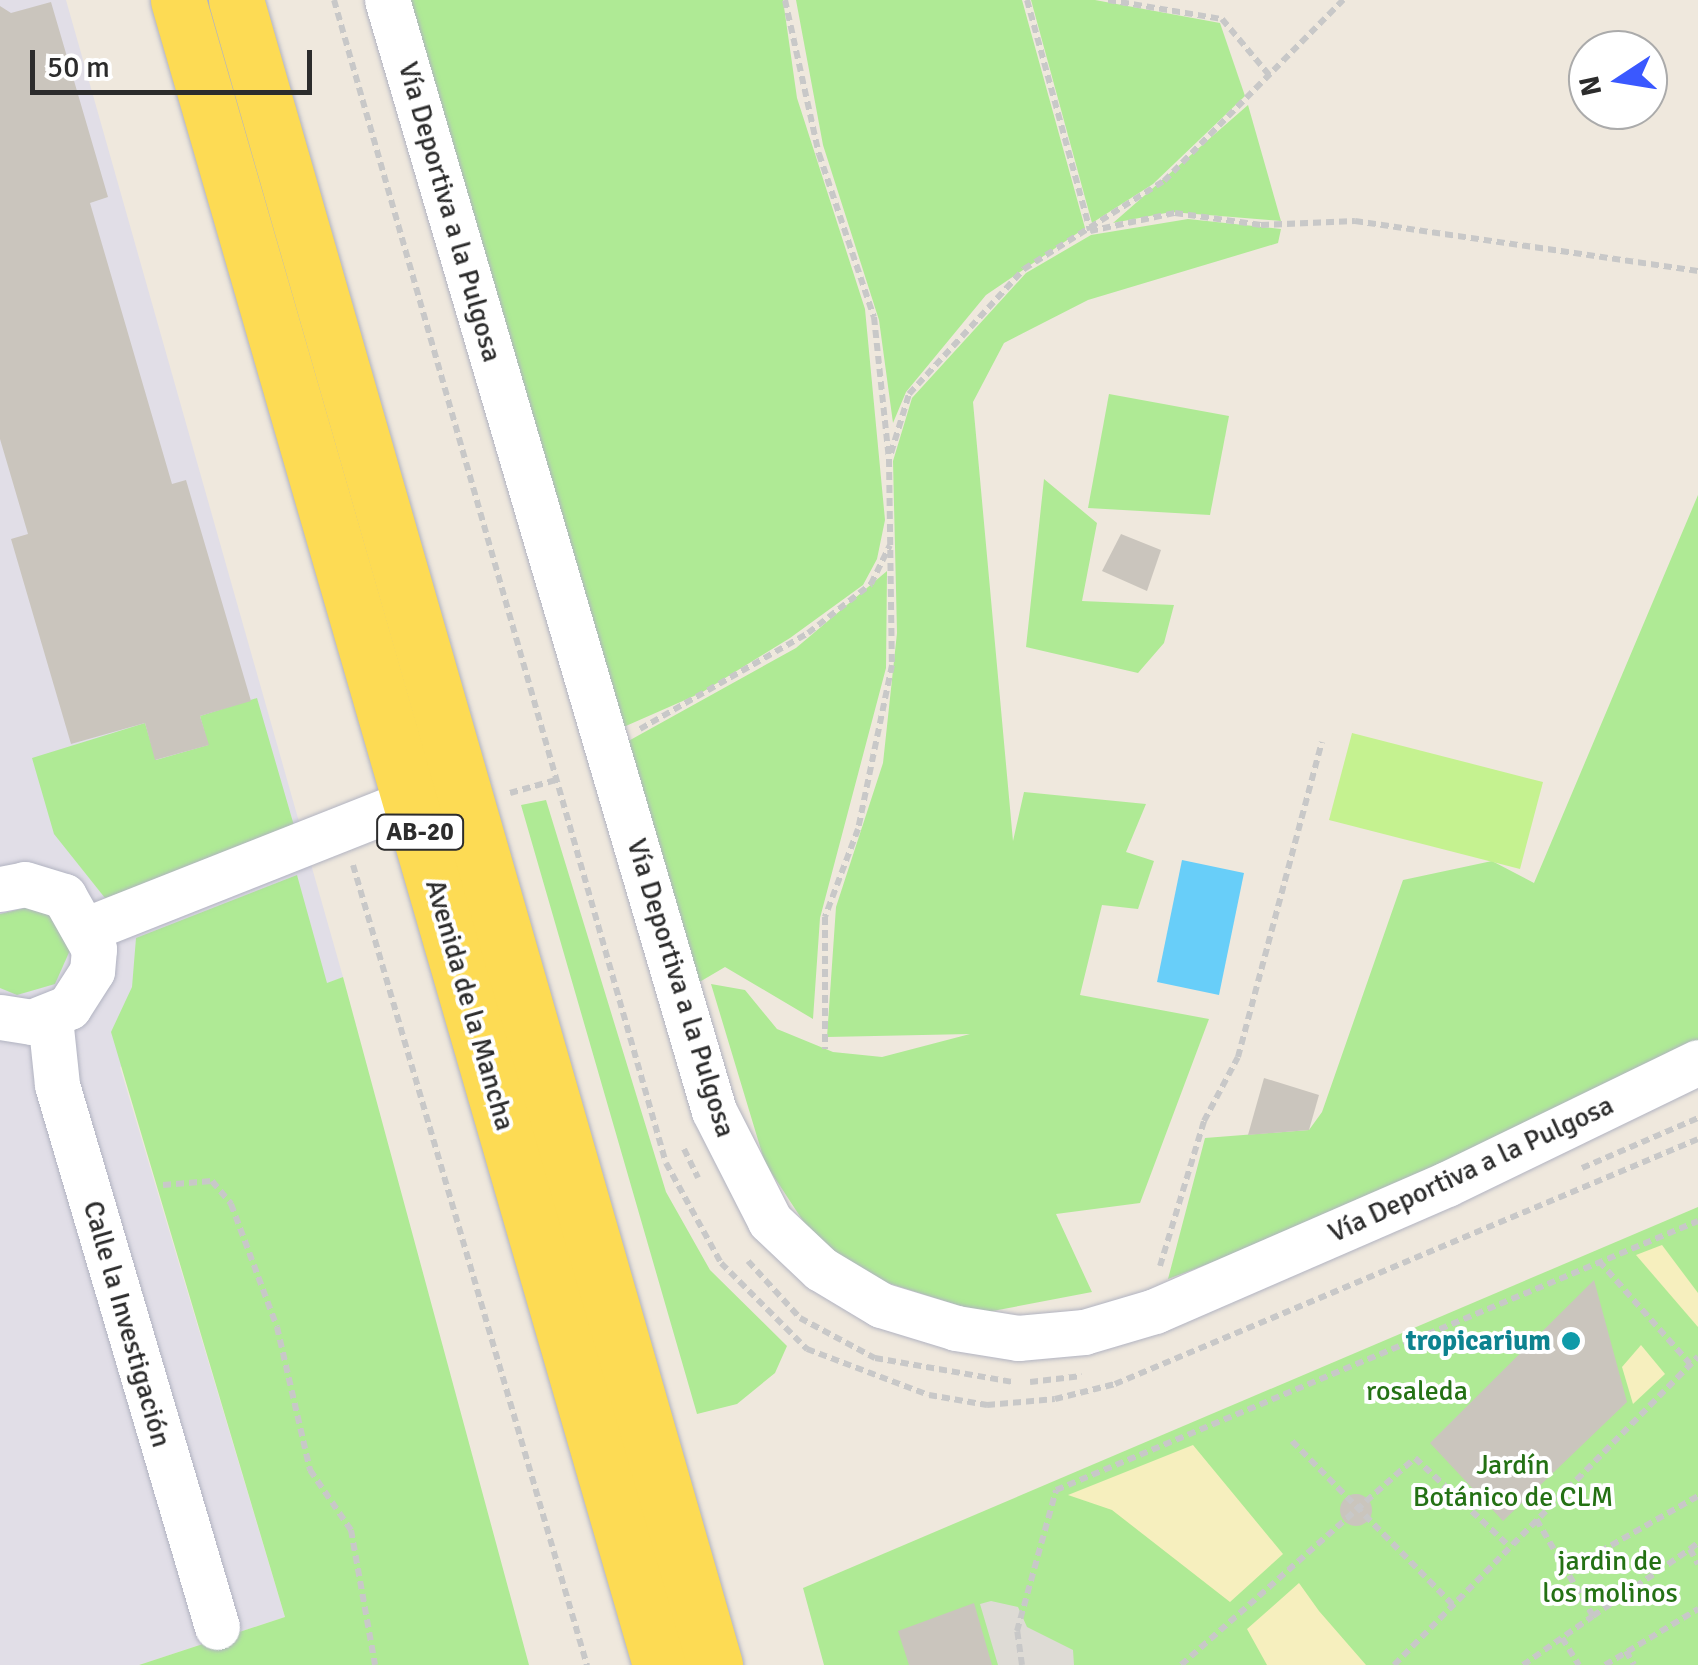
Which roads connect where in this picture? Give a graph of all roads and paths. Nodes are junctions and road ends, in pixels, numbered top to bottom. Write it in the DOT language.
graph roads {
  1 [pos="178,0"];
  2 [pos="236,0"];
  3 [pos="334,0"];
  4 [pos="388,0"];
  5 [pos="785,0"];
  6 [pos="1027,0"];
  7 [pos="1108,0"];
  8 [pos="1343,0"];
  9 [pos="1270,76"];
  10 [pos="1090,231"];
  11 [pos="1698,272"];
  12 [pos="889,460"];
  13 [pos="890,544"];
  14 [pos="606,742"];
  15 [pos="1322,742"];
  16 [pos="410,801"];
  17 [pos="351,851"];
  18 [pos="1,884"];
  19 [pos="90,928"];
  20 [pos="0,1017"];
  21 [pos="50,1018"];
  22 [pos="825,1048"];
  23 [pos="1698,1062"];
  24 [pos="1698,1118"];
  25 [pos="680,1136"];
  26 [pos="1698,1138"];
  27 [pos="1560,1178"];
  28 [pos="163,1185"];
  29 [pos="701,1185"];
  30 [pos="1698,1221"];
  31 [pos="732,1244"];
  32 [pos="1598,1262"];
  33 [pos="1155,1311"];
  34 [pos="1195,1335"];
  35 [pos="1698,1357"];
  36 [pos="1140,1358"];
  37 [pos="1690,1364"];
  38 [pos="1102,1370"];
  39 [pos="1292,1441"];
  40 [pos="1698,1496"];
  41 [pos="1356,1509"];
  42 [pos="1536,1519"];
  43 [pos="1698,1543"];
  44 [pos="1509,1546"];
  45 [pos="1690,1549"];
  46 [pos="1698,1564"];
  47 [pos="1566,1570"];
  48 [pos="1453,1605"];
  49 [pos="1698,1609"];
  50 [pos="1593,1616"];
  51 [pos="217,1627"];
  52 [pos="1562,1638"];
  53 [pos="1626,1651"];
  54 [pos="375,1665"];
  55 [pos="587,1665"];
  56 [pos="660,1665"];
  57 [pos="715,1665"];
  58 [pos="1022,1665"];
  59 [pos="1181,1665"];
  60 [pos="1394,1665"];
  61 [pos="1523,1665"];
  62 [pos="1580,1665"];
  63 [pos="1605,1665"];
  64 [pos="1634,1665"];
  1 -- 16 [label="main road, Avenida de la Mancha / AB-20"];
  2 -- 57 [label="main road, Avenida de la Mancha / AB-20"];
  3 -- 26 [label="path"];
  4 -- 14 [label="street, Vía Deportiva a la Pulgosa"];
  5 -- 12 [label="path"];
  6 -- 10 [label="path"];
  7 -- 9 [label="path"];
  8 -- 9 [label="path"];
  9 -- 10 [label="path"];
  10 -- 11 [label="path"];
  10 -- 12 [label="path"];
  12 -- 13 [label="path"];
  13 -- 14 [label="path"];
  13 -- 22 [label="path"];
  14 -- 33 [label="street, Vía Deportiva a la Pulgosa"];
  15 -- 33 [label="path"];
  16 -- 19 [label="street"];
  16 -- 56 [label="main road, Avenida de la Mancha / AB-20"];
  17 -- 55 [label="path"];
  18 -- 19 [label="street"];
  19 -- 21 [label="street"];
  20 -- 21 [label="street"];
  21 -- 51 [label="street, Calle la Investigación"];
  23 -- 33 [label="street, Vía Deportiva a la Pulgosa"];
  24 -- 27 [label="path"];
  25 -- 29 [label="path"];
  28 -- 54 [label="path"];
  30 -- 32 [label="path"];
  31 -- 38 [label="path"];
  32 -- 37 [label="path"];
  32 -- 58 [label="path"];
  34 -- 36 [label="path"];
  35 -- 37 [label="path"];
  37 -- 42 [label="path"];
  39 -- 41 [label="path"];
  40 -- 47 [label="path"];
  41 -- 44 [label="path"];
  41 -- 48 [label="path"];
  41 -- 59 [label="path"];
  42 -- 44 [label="path"];
  42 -- 47 [label="path"];
  43 -- 45 [label="path"];
  44 -- 48 [label="path"];
  45 -- 46 [label="path"];
  45 -- 50 [label="path"];
  47 -- 50 [label="path"];
  48 -- 60 [label="path"];
  49 -- 53 [label="path"];
  50 -- 52 [label="path"];
  52 -- 61 [label="path"];
  52 -- 62 [label="path"];
  53 -- 63 [label="path"];
  53 -- 64 [label="path"];
}
